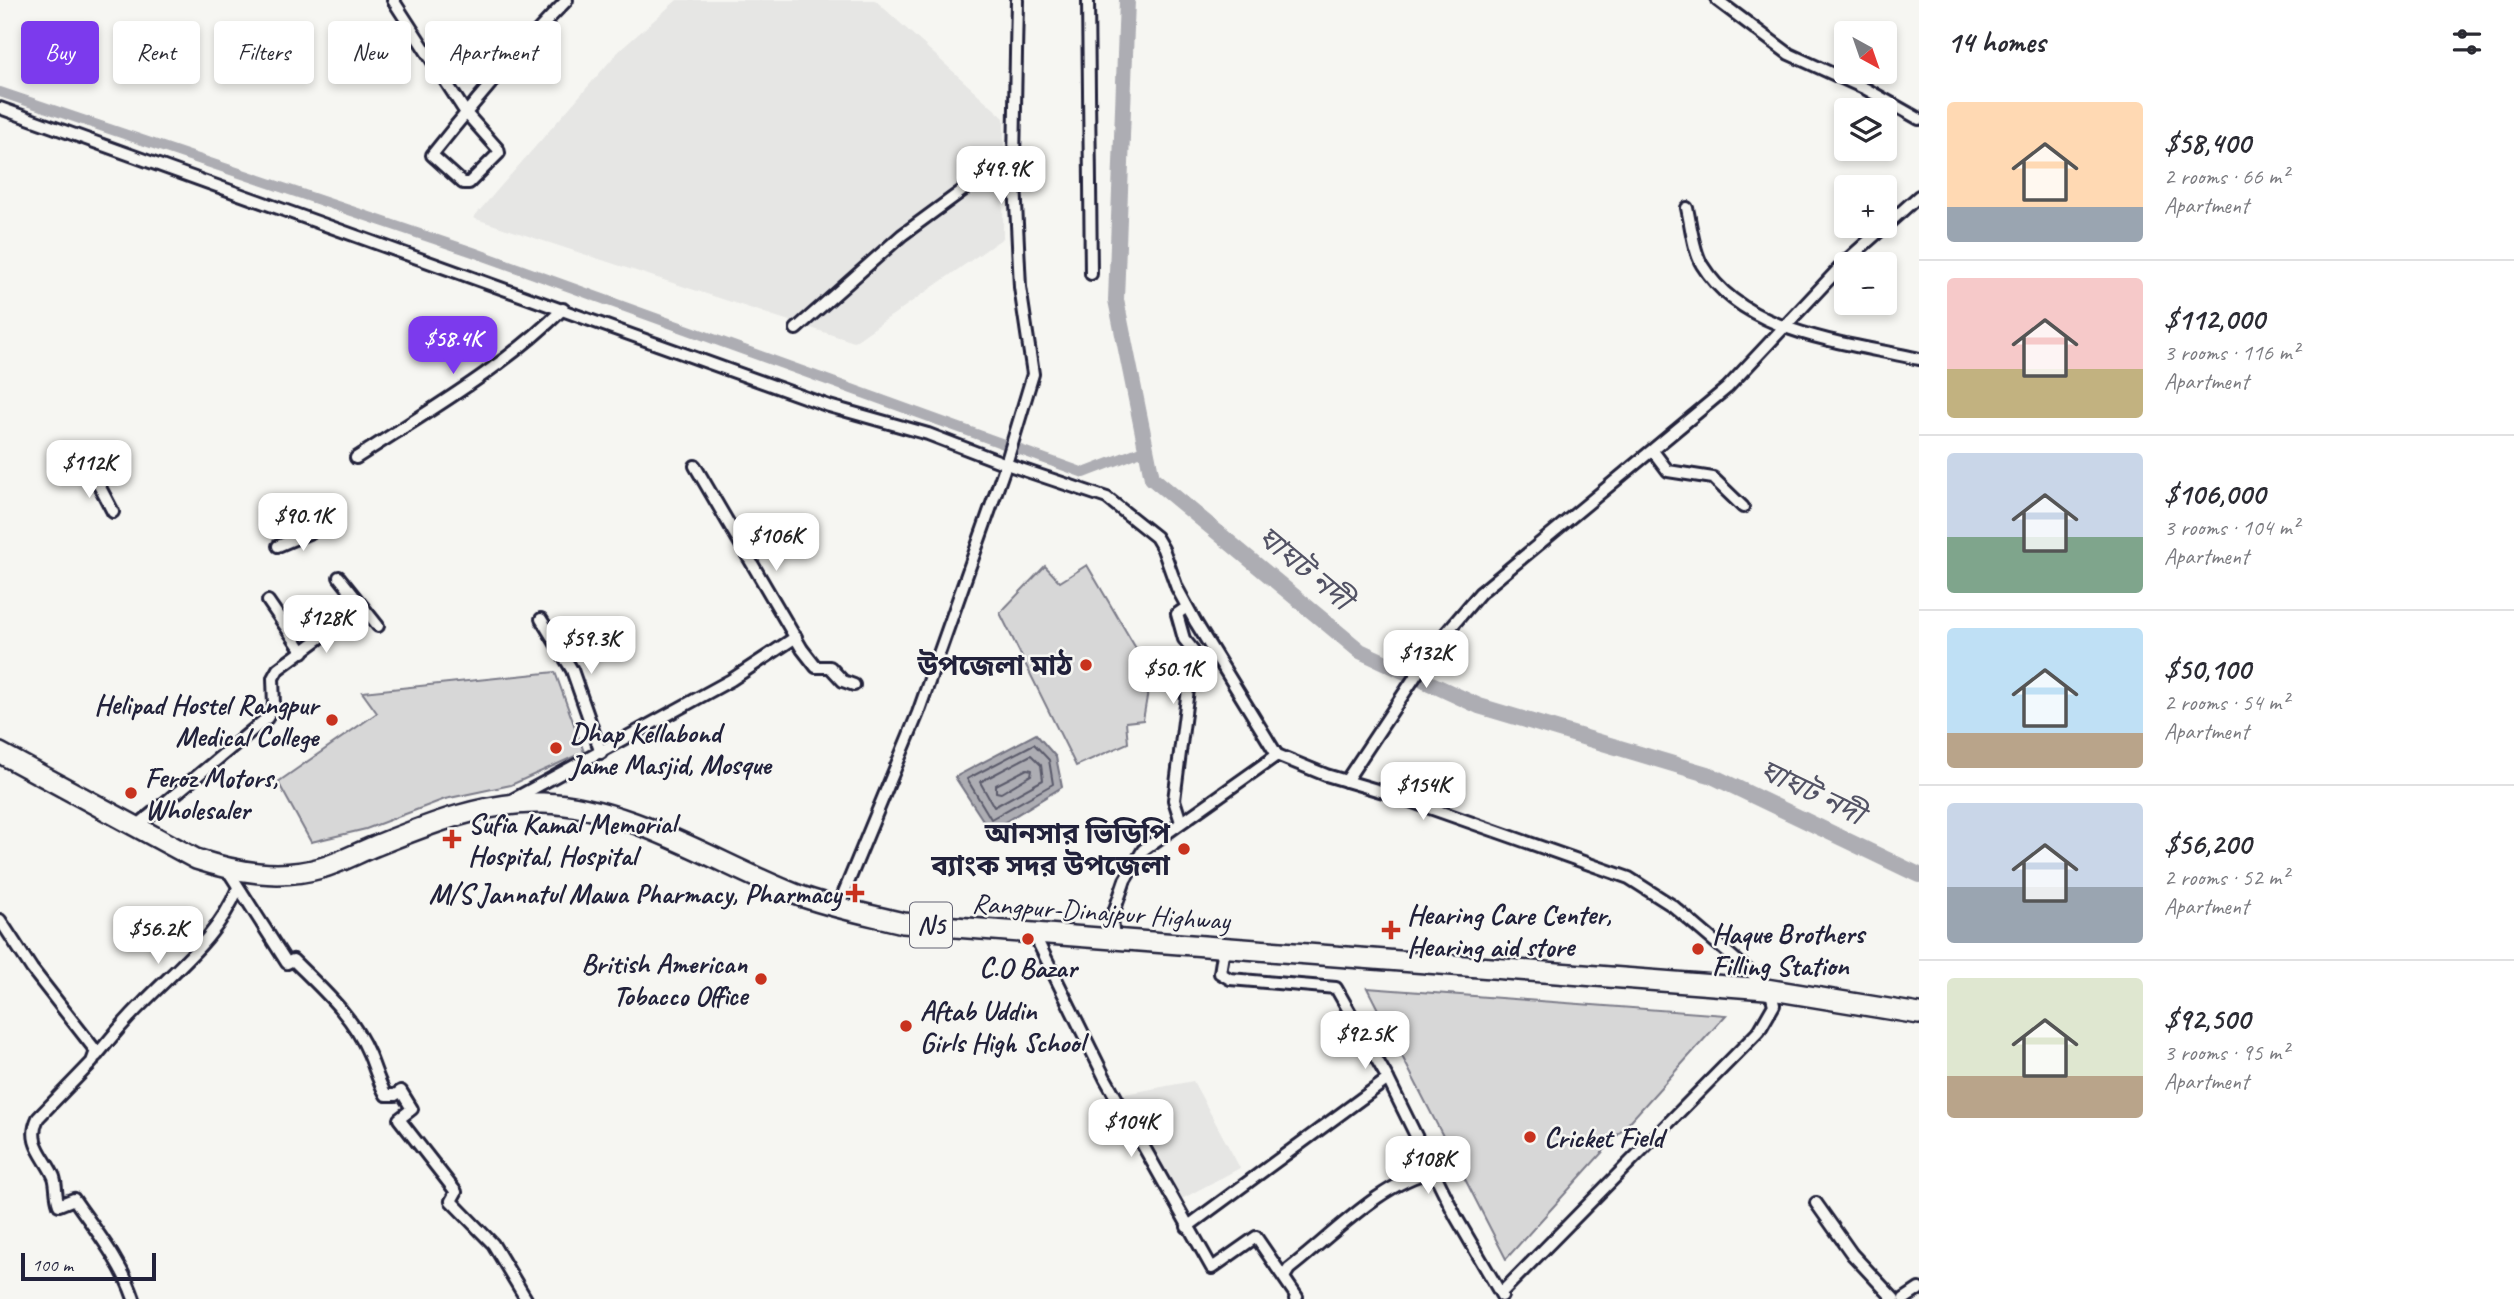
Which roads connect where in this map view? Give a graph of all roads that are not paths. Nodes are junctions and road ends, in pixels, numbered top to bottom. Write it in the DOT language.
graph roads {
  1 [pos="393,0"];
  2 [pos="568,0"];
  3 [pos="1017,0"];
  4 [pos="1088,0"];
  5 [pos="1717,0"];
  6 [pos="0,108"];
  7 [pos="466,113"];
  8 [pos="1919,119"];
  9 [pos="1014,152"];
  10 [pos="1919,196"];
  11 [pos="1687,208"];
  12 [pos="1091,274"];
  13 [pos="563,309"];
  14 [pos="1785,327"];
  15 [pos="796,329"];
  16 [pos="1919,359"];
  17 [pos="1653,451"];
  18 [pos="356,458"];
  19 [pos="1006,462"];
  20 [pos="695,466"];
  21 [pos="93,474"];
  22 [pos="1744,507"];
  23 [pos="113,512"];
  24 [pos="316,530"];
  25 [pos="278,547"];
  26 [pos="339,577"];
  27 [pos="268,601"];
  28 [pos="362,607"];
  29 [pos="1187,607"];
  30 [pos="541,619"];
  31 [pos="378,626"];
  32 [pos="796,637"];
  33 [pos="303,652"];
  34 [pos="854,685"];
  35 [pos="0,753"];
  36 [pos="601,753"];
  37 [pos="1277,755"];
  38 [pos="1346,781"];
  39 [pos="503,805"];
  40 [pos="1181,822"];
  41 [pos="138,825"];
  42 [pos="227,869"];
  43 [pos="238,888"];
  44 [pos="838,907"];
  45 [pos="0,920"];
  46 [pos="1034,934"];
  47 [pos="1114,940"];
  48 [pos="1224,948"];
  49 [pos="1770,989"];
  50 [pos="1919,1014"];
  51 [pos="96,1056"];
  52 [pos="1388,1079"];
  53 [pos="1434,1171"];
  54 [pos="1816,1203"];
  55 [pos="1187,1227"];
  56 [pos="1284,1277"];
  57 [pos="1919,1289"];
  58 [pos="1502,1296"];
  59 [pos="134,1299"];
  60 [pos="526,1299"];
  61 [pos="1295,1299"];
  62 [pos="1895,1299"];
  63 [pos="1904,1299"];
  1 -- 7 [label="street"];
  2 -- 7 [label="street"];
  3 -- 9 [label="street"];
  4 -- 12 [label="street"];
  5 -- 8 [label="street"];
  6 -- 13 [label="street"];
  7 -- 7 [label="street"];
  9 -- 15 [label="street"];
  9 -- 19 [label="street"];
  10 -- 14 [label="street"];
  11 -- 14 [label="street"];
  13 -- 18 [label="street"];
  13 -- 19 [label="street"];
  14 -- 16 [label="street"];
  14 -- 17 [label="street"];
  17 -- 22 [label="street"];
  17 -- 38 [label="street"];
  19 -- 29 [label="street"];
  19 -- 44 [label="street"];
  20 -- 32 [label="street"];
  21 -- 23 [label="street"];
  24 -- 25 [label="street"];
  26 -- 28 [label="street"];
  27 -- 33 [label="street"];
  28 -- 31 [label="street"];
  28 -- 33 [label="street"];
  29 -- 37 [label="street"];
  29 -- 40 [label="street"];
  30 -- 36 [label="street"];
  32 -- 34 [label="street"];
  32 -- 36 [label="street"];
  33 -- 41 [label="street"];
  35 -- 41 [label="highway, Rangpur-Dinajpur Highway / N5"];
  36 -- 39 [label="street"];
  37 -- 38 [label="street"];
  37 -- 40 [label="street"];
  38 -- 49 [label="street"];
  39 -- 42 [label="highway, Rangpur-Dinajpur Highway / N5"];
  39 -- 44 [label="highway, Rangpur-Dinajpur Highway / N5"];
  40 -- 47 [label="street"];
  41 -- 42 [label="highway, Rangpur-Dinajpur Highway / N5"];
  42 -- 43 [label="street"];
  43 -- 51 [label="street"];
  43 -- 60 [label="street"];
  44 -- 46 [label="highway, Rangpur-Dinajpur Highway / N5"];
  45 -- 51 [label="street"];
  46 -- 47 [label="highway, Rangpur-Dinajpur Highway / N5"];
  46 -- 55 [label="street"];
  47 -- 48 [label="highway, Rangpur-Dinajpur Highway / N5"];
  48 -- 49 [label="highway, Rangpur-Dinajpur Highway / N5"];
  48 -- 52 [label="street"];
  49 -- 50 [label="highway, Rangpur-Dinajpur Highway / N5"];
  49 -- 58 [label="street"];
  51 -- 59 [label="street"];
  52 -- 53 [label="street"];
  52 -- 55 [label="street"];
  53 -- 56 [label="street"];
  53 -- 58 [label="street"];
  54 -- 62 [label="street"];
  55 -- 56 [label="street"];
  56 -- 61 [label="street"];
  57 -- 63 [label="street"];
}
